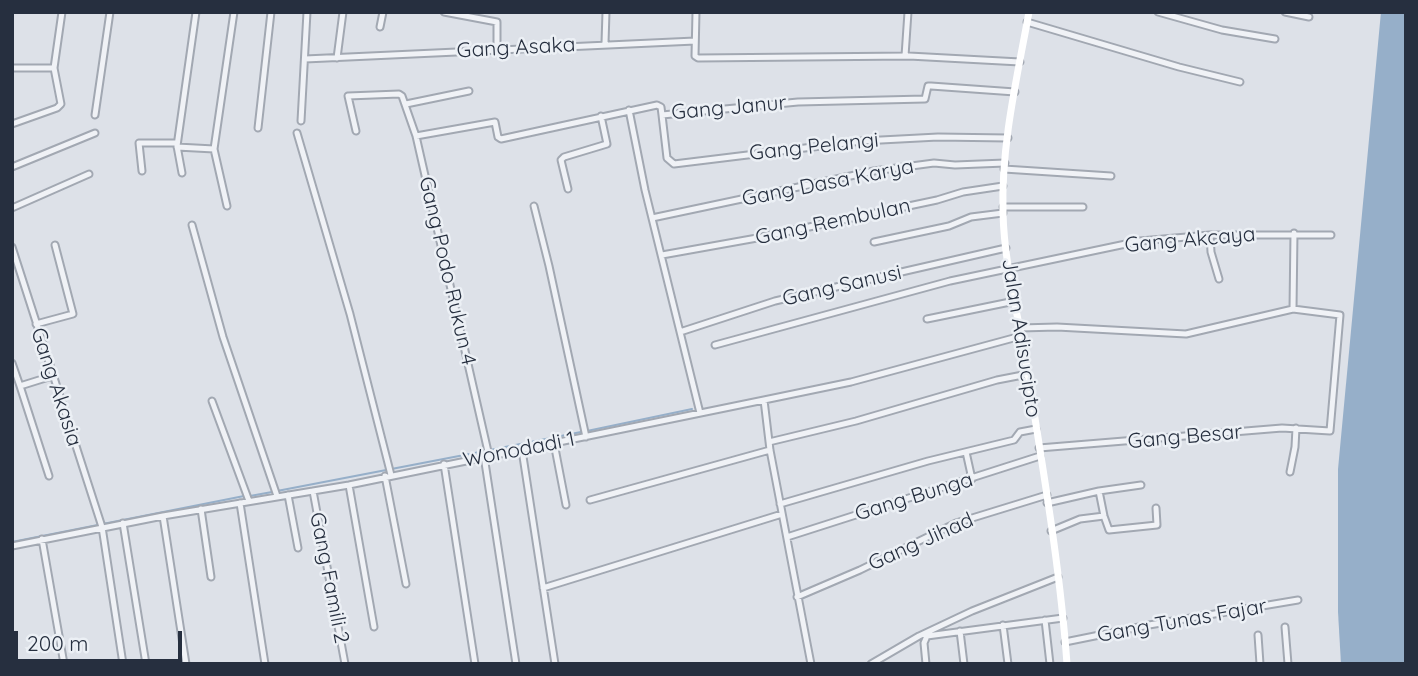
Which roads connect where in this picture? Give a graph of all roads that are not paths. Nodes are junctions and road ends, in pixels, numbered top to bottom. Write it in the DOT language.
graph roads {
  1 [pos="62,12"];
  2 [pos="110,12"];
  3 [pos="196,12"];
  4 [pos="234,12"];
  5 [pos="271,12"];
  6 [pos="307,12"];
  7 [pos="343,12"];
  8 [pos="383,12"];
  9 [pos="444,12"];
  10 [pos="606,12"];
  11 [pos="696,12"];
  12 [pos="908,12"];
  13 [pos="1029,12"];
  14 [pos="1285,12"];
  15 [pos="1161,13"];
  16 [pos="1309,17"];
  17 [pos="1027,22"];
  18 [pos="380,27"];
  19 [pos="1275,39"];
  20 [pos="695,41"];
  21 [pos="605,43"];
  22 [pos="497,50"];
  23 [pos="905,56"];
  24 [pos="337,58"];
  25 [pos="304,59"];
  26 [pos="1020,62"];
  27 [pos="12,68"];
  28 [pos="54,68"];
  29 [pos="1240,82"];
  30 [pos="469,91"];
  31 [pos="1014,92"];
  32 [pos="406,104"];
  33 [pos="629,110"];
  34 [pos="95,115"];
  35 [pos="662,115"];
  36 [pos="601,116"];
  37 [pos="301,121"];
  38 [pos="12,124"];
  39 [pos="258,128"];
  40 [pos="356,131"];
  41 [pos="95,133"];
  42 [pos="296,133"];
  43 [pos="416,136"];
  44 [pos="1008,138"];
  45 [pos="177,145"];
  46 [pos="214,149"];
  47 [pos="1005,166"];
  48 [pos="12,167"];
  49 [pos="142,171"];
  50 [pos="182,173"];
  51 [pos="89,174"];
  52 [pos="1111,176"];
  53 [pos="1003,186"];
  54 [pos="568,189"];
  55 [pos="227,206"];
  56 [pos="534,206"];
  57 [pos="1083,207"];
  58 [pos="12,208"];
  59 [pos="1003,210"];
  60 [pos="652,218"];
  61 [pos="192,225"];
  62 [pos="1294,233"];
  63 [pos="1210,235"];
  64 [pos="1331,235"];
  65 [pos="874,242"];
  66 [pos="54,245"];
  67 [pos="12,247"];
  68 [pos="1006,248"];
  69 [pos="662,255"];
  70 [pos="1009,270"];
  71 [pos="1219,279"];
  72 [pos="1015,301"];
  73 [pos="1293,309"];
  74 [pos="927,319"];
  75 [pos="36,324"];
  76 [pos="680,332"];
  77 [pos="1021,332"];
  78 [pos="715,345"];
  79 [pos="12,363"];
  80 [pos="1028,374"];
  81 [pos="52,376"];
  82 [pos="20,386"];
  83 [pos="764,400"];
  84 [pos="212,401"];
  85 [pos="700,413"];
  86 [pos="1296,428"];
  87 [pos="1036,429"];
  88 [pos="1330,430"];
  89 [pos="586,437"];
  90 [pos="769,442"];
  91 [pos="554,443"];
  92 [pos="522,450"];
  93 [pos="770,450"];
  94 [pos="966,452"];
  95 [pos="1040,452"];
  96 [pos="487,456"];
  97 [pos="444,464"];
  98 [pos="1290,472"];
  99 [pos="389,475"];
  100 [pos="49,476"];
  101 [pos="972,479"];
  102 [pos="349,485"];
  103 [pos="1141,485"];
  104 [pos="313,491"];
  105 [pos="1099,491"];
  106 [pos="288,495"];
  107 [pos="277,496"];
  108 [pos="248,498"];
  109 [pos="1047,499"];
  110 [pos="590,500"];
  111 [pos="240,503"];
  112 [pos="780,504"];
  113 [pos="566,505"];
  114 [pos="1156,508"];
  115 [pos="201,509"];
  116 [pos="782,514"];
  117 [pos="163,516"];
  118 [pos="1104,516"];
  119 [pos="123,523"];
  120 [pos="102,527"];
  121 [pos="1051,531"];
  122 [pos="787,537"];
  123 [pos="42,539"];
  124 [pos="12,546"];
  125 [pos="298,548"];
  126 [pos="211,577"];
  127 [pos="1058,577"];
  128 [pos="406,584"];
  129 [pos="543,587"];
  130 [pos="797,597"];
  131 [pos="1298,600"];
  132 [pos="1063,618"];
  133 [pos="1045,620"];
  134 [pos="1003,625"];
  135 [pos="374,627"];
  136 [pos="1285,627"];
  137 [pos="960,631"];
  138 [pos="1258,635"];
  139 [pos="1065,642"];
  140 [pos="64,664"];
  141 [pos="123,664"];
  142 [pos="146,664"];
  143 [pos="186,664"];
  144 [pos="265,664"];
  145 [pos="345,664"];
  146 [pos="475,664"];
  147 [pos="516,664"];
  148 [pos="555,664"];
  149 [pos="811,664"];
  150 [pos="872,664"];
  151 [pos="926,664"];
  152 [pos="964,664"];
  153 [pos="1008,664"];
  154 [pos="1050,664"];
  155 [pos="1067,664"];
  156 [pos="1260,664"];
  157 [pos="1288,664"];
  1 -- 28 [label="street"];
  2 -- 34 [label="street"];
  3 -- 45 [label="street"];
  4 -- 46 [label="street"];
  5 -- 39 [label="street"];
  6 -- 25 [label="street"];
  7 -- 24 [label="street"];
  8 -- 18 [label="street"];
  9 -- 22 [label="street"];
  10 -- 21 [label="street"];
  11 -- 20 [label="street"];
  12 -- 23 [label="street"];
  13 -- 17 [label="main road, Jalan Adisucipto"];
  14 -- 16 [label="street"];
  15 -- 19 [label="street"];
  17 -- 26 [label="main road, Jalan Adisucipto"];
  17 -- 29 [label="street"];
  20 -- 21 [label="street, Gang Asaka"];
  20 -- 23 [label="street"];
  21 -- 22 [label="street, Gang Asaka"];
  22 -- 24 [label="street, Gang Asaka"];
  23 -- 26 [label="street"];
  24 -- 25 [label="street, Gang Asaka"];
  25 -- 37 [label="street"];
  26 -- 31 [label="main road, Jalan Adisucipto"];
  27 -- 28 [label="street"];
  28 -- 38 [label="street"];
  30 -- 32 [label="street"];
  31 -- 35 [label="street, Gang Janur"];
  31 -- 44 [label="main road, Jalan Adisucipto"];
  32 -- 40 [label="street"];
  32 -- 43 [label="street, Gang Podo Rukun 4"];
  33 -- 35 [label="street, Gang Janur"];
  33 -- 36 [label="street, Gang Janur"];
  33 -- 60 [label="street"];
  35 -- 44 [label="street, Gang Pelangi"];
  36 -- 43 [label="street, Gang Janur"];
  36 -- 54 [label="street"];
  41 -- 48 [label="street"];
  42 -- 99 [label="street"];
  43 -- 96 [label="street, Gang Podo Rukun 4"];
  44 -- 47 [label="main road, Jalan Adisucipto"];
  45 -- 46 [label="street"];
  45 -- 49 [label="street"];
  45 -- 50 [label="street"];
  46 -- 55 [label="street"];
  47 -- 52 [label="street, Gang Dasa Karya"];
  47 -- 53 [label="main road, Jalan Adisucipto"];
  47 -- 60 [label="street, Gang Dasa Karya"];
  51 -- 58 [label="street"];
  53 -- 59 [label="main road, Jalan Adisucipto"];
  53 -- 69 [label="street, Gang Rembulan"];
  56 -- 89 [label="street"];
  57 -- 59 [label="street"];
  59 -- 65 [label="street"];
  59 -- 68 [label="main road, Jalan Adisucipto"];
  60 -- 69 [label="street"];
  61 -- 107 [label="street"];
  62 -- 63 [label="street, Gang Akcaya"];
  62 -- 64 [label="street, Gang Akcaya"];
  62 -- 73 [label="street"];
  63 -- 70 [label="street, Gang Akcaya"];
  63 -- 71 [label="street"];
  66 -- 75 [label="street"];
  67 -- 75 [label="street, Gang Akasia"];
  68 -- 70 [label="main road, Jalan Adisucipto"];
  68 -- 76 [label="street, Gang Sanusi"];
  69 -- 76 [label="street"];
  70 -- 72 [label="main road, Jalan Adisucipto"];
  70 -- 78 [label="street, Gang Akcaya"];
  72 -- 74 [label="street"];
  72 -- 77 [label="main road, Jalan Adisucipto"];
  73 -- 77 [label="street, Wonodadi 1"];
  73 -- 88 [label="street, Wonodadi 1"];
  75 -- 81 [label="street, Gang Akasia"];
  76 -- 85 [label="street"];
  77 -- 80 [label="main road, Jalan Adisucipto"];
  77 -- 83 [label="street, Wonodadi 1"];
  79 -- 82 [label="street"];
  80 -- 87 [label="main road, Jalan Adisucipto"];
  80 -- 90 [label="street"];
  81 -- 82 [label="street"];
  81 -- 120 [label="street, Gang Akasia"];
  82 -- 100 [label="street"];
  83 -- 85 [label="street, Wonodadi 1"];
  83 -- 90 [label="street"];
  84 -- 108 [label="street"];
  85 -- 89 [label="street, Wonodadi 1"];
  86 -- 88 [label="street, Gang Besar"];
  86 -- 95 [label="street, Gang Besar"];
  86 -- 98 [label="street"];
  87 -- 94 [label="street"];
  87 -- 95 [label="main road, Jalan Adisucipto"];
  89 -- 91 [label="street, Wonodadi 1"];
  90 -- 93 [label="street"];
  91 -- 92 [label="street, Wonodadi 1"];
  91 -- 113 [label="street"];
  92 -- 96 [label="street, Wonodadi 1"];
  92 -- 129 [label="street"];
  93 -- 110 [label="street"];
  93 -- 112 [label="street"];
  94 -- 101 [label="street"];
  94 -- 112 [label="street"];
  95 -- 101 [label="street, Gang Bunga"];
  95 -- 109 [label="main road, Jalan Adisucipto"];
  96 -- 97 [label="street, Wonodadi 1"];
  96 -- 147 [label="street, Gang Podo Rukun 4"];
  97 -- 99 [label="street, Wonodadi 1"];
  97 -- 146 [label="street"];
  99 -- 102 [label="street, Wonodadi 1"];
  99 -- 128 [label="street"];
  101 -- 122 [label="street, Gang Bunga"];
  102 -- 104 [label="street, Wonodadi 1"];
  102 -- 135 [label="street"];
  103 -- 105 [label="street, Gang Jihad"];
  104 -- 106 [label="street, Wonodadi 1"];
  104 -- 145 [label="street, Gang Famili 2"];
  105 -- 109 [label="street, Gang Jihad"];
  105 -- 118 [label="street"];
  106 -- 107 [label="street, Wonodadi 1"];
  106 -- 125 [label="street"];
  107 -- 108 [label="street, Wonodadi 1"];
  108 -- 111 [label="street, Wonodadi 1"];
  109 -- 121 [label="main road, Jalan Adisucipto"];
  109 -- 130 [label="street, Gang Jihad"];
  111 -- 115 [label="street, Wonodadi 1"];
  111 -- 144 [label="street"];
  112 -- 116 [label="street"];
  114 -- 118 [label="street"];
  115 -- 117 [label="street, Wonodadi 1"];
  115 -- 126 [label="street"];
  116 -- 122 [label="street"];
  116 -- 129 [label="street"];
  117 -- 119 [label="street, Wonodadi 1"];
  117 -- 143 [label="street"];
  118 -- 121 [label="street"];
  119 -- 120 [label="street, Wonodadi 1"];
  119 -- 142 [label="street"];
  120 -- 123 [label="street, Wonodadi 1"];
  120 -- 141 [label="street, Gang Akasia"];
  121 -- 127 [label="main road, Jalan Adisucipto"];
  122 -- 130 [label="street"];
  123 -- 124 [label="street, Wonodadi 1"];
  123 -- 140 [label="street"];
  127 -- 132 [label="main road, Jalan Adisucipto"];
  127 -- 150 [label="street"];
  129 -- 148 [label="street"];
  130 -- 149 [label="street"];
  131 -- 139 [label="street, Gang Tunas Fajar"];
  132 -- 133 [label="street"];
  132 -- 139 [label="main road, Jalan Adisucipto"];
  133 -- 134 [label="street"];
  133 -- 154 [label="street"];
  134 -- 137 [label="street"];
  134 -- 153 [label="street"];
  136 -- 157 [label="street"];
  137 -- 151 [label="street"];
  137 -- 152 [label="street"];
  138 -- 156 [label="street"];
  139 -- 155 [label="main road, Jalan Adisucipto"];
}
